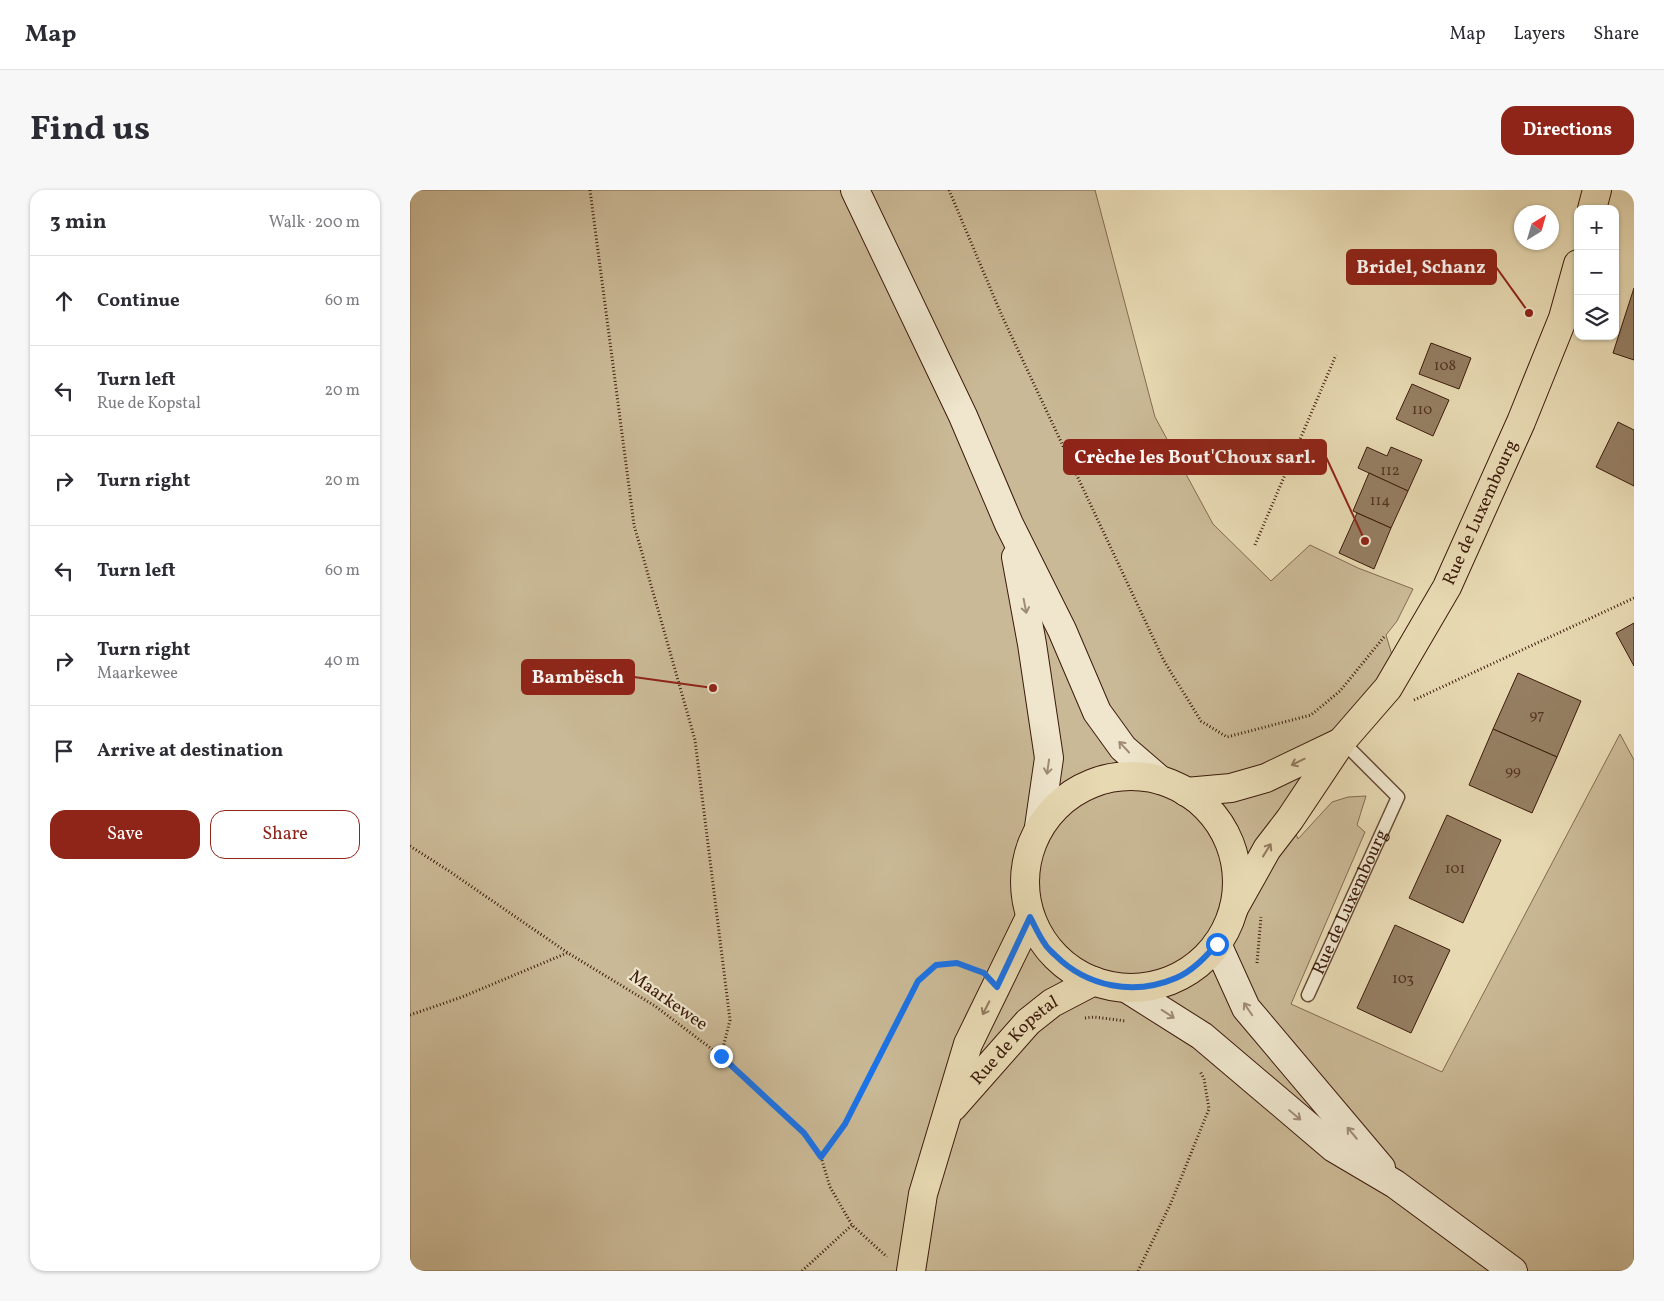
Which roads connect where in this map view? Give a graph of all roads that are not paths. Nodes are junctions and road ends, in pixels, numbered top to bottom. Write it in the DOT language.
graph roads {
  1 [pos="855,190"];
  2 [pos="1597,190"];
  3 [pos="1593,205"];
  4 [pos="1574,278"];
  5 [pos="1009,524"];
  6 [pos="1342,741"];
  7 [pos="1160,780"];
  8 [pos="1186,792"];
  9 [pos="1039,827"];
  10 [pos="1234,908"];
  11 [pos="1030,917"];
  12 [pos="1217,944"];
  13 [pos="1094,982"];
  14 [pos="1126,988"];
  15 [pos="1308,995"];
  16 [pos="947,1114"];
  17 [pos="1395,1184"];
  18 [pos="901,1266"];
  19 [pos="1513,1271"];
  1 -- 5 [label="main road"];
  2 -- 3 [label="main road"];
  4 -- 6 [label="main road, Rue de Luxembourg"];
  7 -- 5 [label="main road, one-way"];
  5 -- 9 [label="main road, one-way"];
  6 -- 8 [label="main road, Rue de Luxembourg, one-way"];
  10 -- 6 [label="main road, Rue de Luxembourg, one-way"];
  6 -- 15 [label="lane, Rue de Luxembourg"];
  7 -- 8 [label="main road"];
  7 -- 9 [label="main road"];
  8 -- 10 [label="main road"];
  9 -- 11 [label="main road"];
  10 -- 12 [label="main road"];
  11 -- 13 [label="main road"];
  11 -- 16 [label="main road, Rue de Kopstal, one-way"];
  12 -- 14 [label="main road"];
  17 -- 12 [label="main road, one-way"];
  13 -- 14 [label="main road"];
  13 -- 16 [label="main road, Rue de Kopstal"];
  14 -- 17 [label="main road, one-way"];
  16 -- 18 [label="main road, Rue de Kopstal"];
  17 -- 19 [label="main road"];
}
